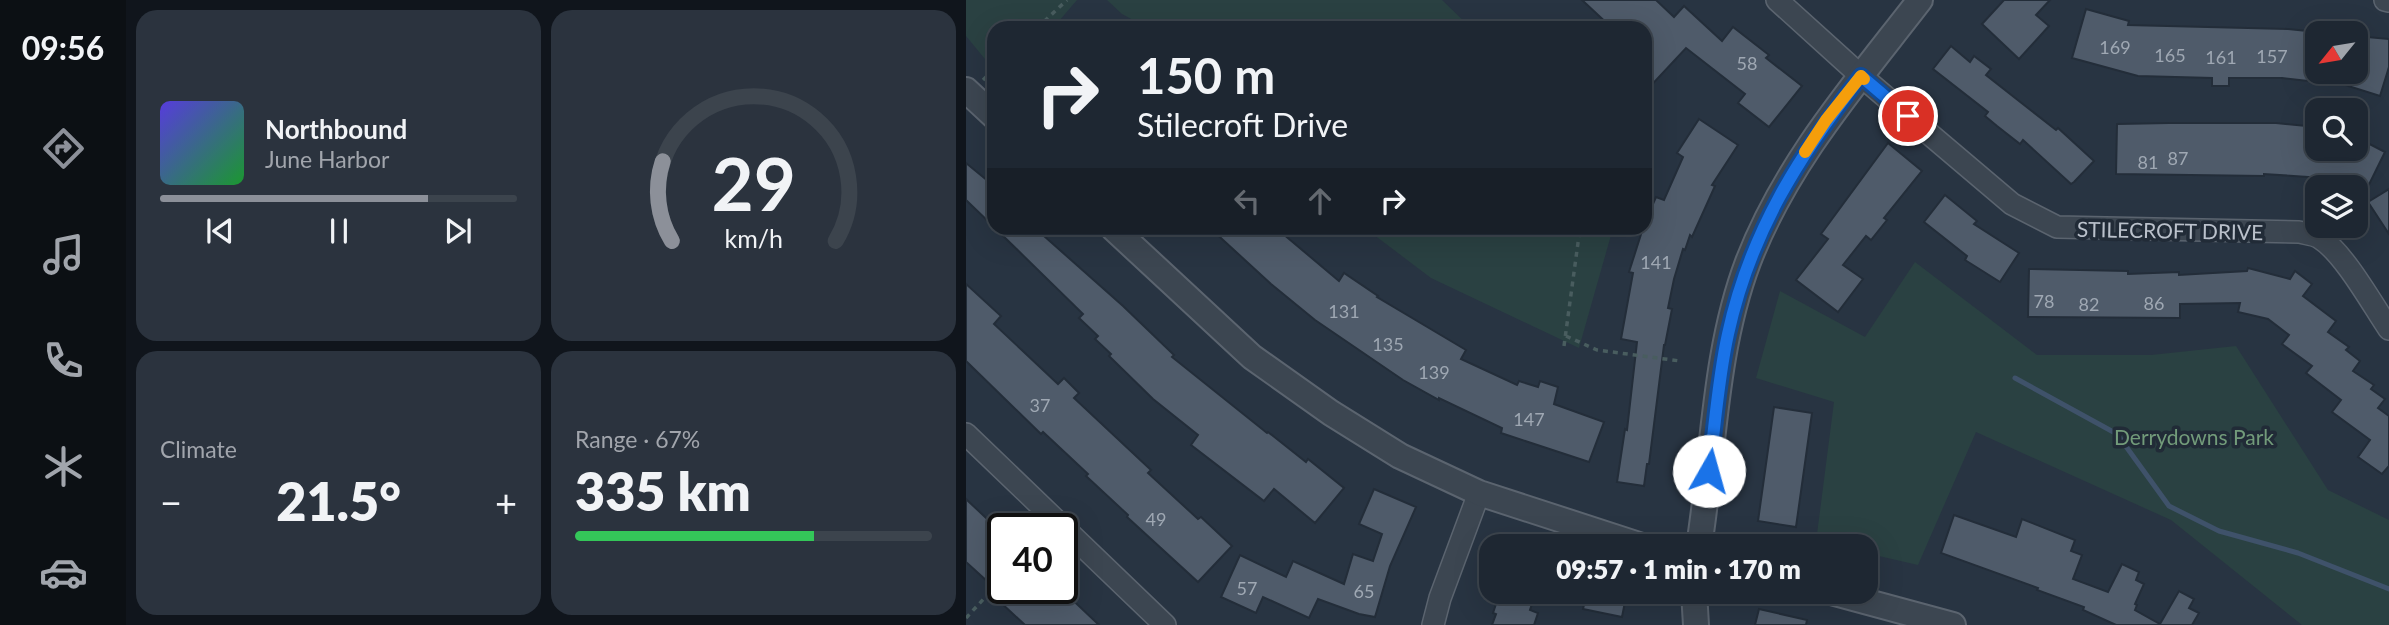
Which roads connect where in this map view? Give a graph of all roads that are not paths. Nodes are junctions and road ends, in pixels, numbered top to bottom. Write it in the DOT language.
graph roads {
  1 [pos="1777,0"];
  2 [pos="1920,0"];
  3 [pos="1861,76"];
  4 [pos="966,90"];
  5 [pos="987,110"];
  6 [pos="1121,235"];
  7 [pos="2389,329"];
  8 [pos="966,434"];
  9 [pos="1479,493"];
  10 [pos="1605,534"];
  11 [pos="1701,534"];
  12 [pos="1695,604"];
  13 [pos="1875,604"];
  14 [pos="1166,625"];
  15 [pos="1433,625"];
  16 [pos="1696,625"];
  17 [pos="1953,625"];
  1 -- 3 [label="street, STILECROFT DRIVE"];
  2 -- 3 [label="street"];
  3 -- 7 [label="street, STILECROFT DRIVE"];
  3 -- 11 [label="street"];
  4 -- 5 [label="street"];
  6 -- 9 [label="street"];
  8 -- 14 [label="street"];
  9 -- 10 [label="street"];
  9 -- 15 [label="street"];
  12 -- 16 [label="street"];
  13 -- 17 [label="street"];
}
